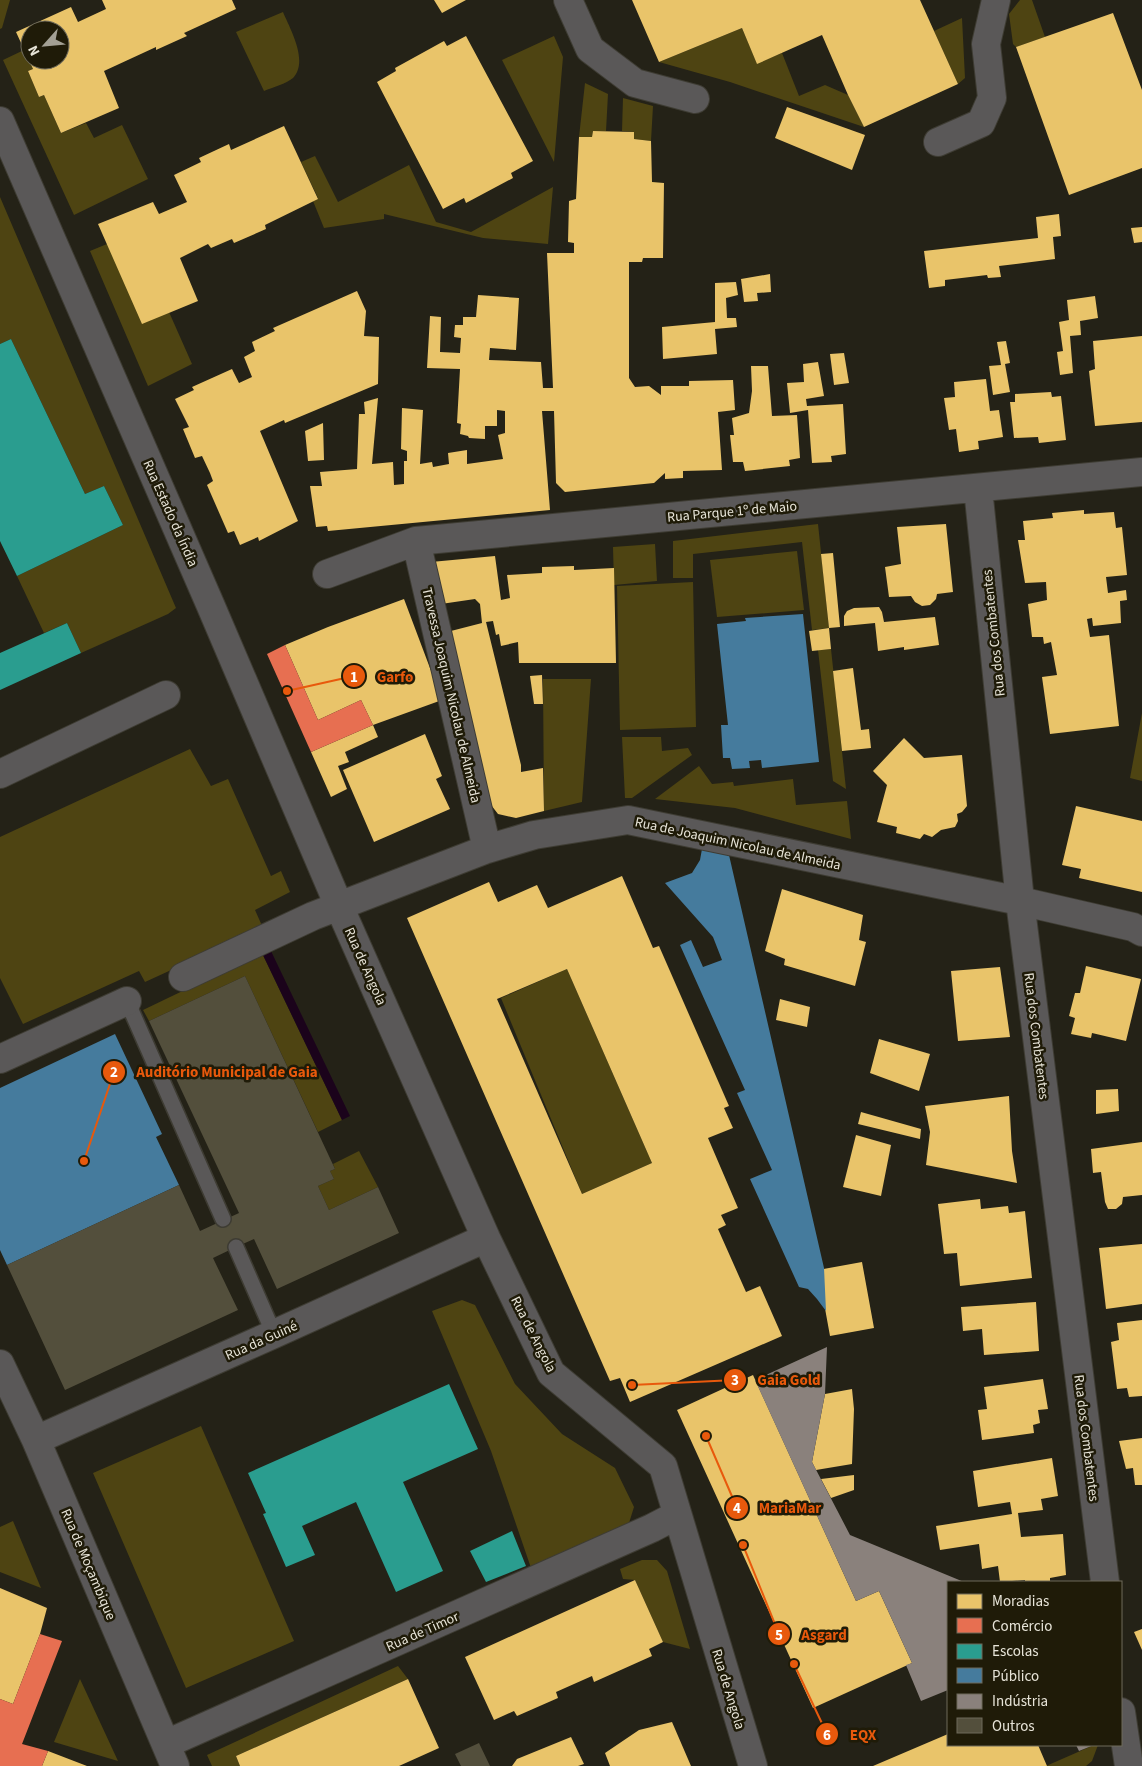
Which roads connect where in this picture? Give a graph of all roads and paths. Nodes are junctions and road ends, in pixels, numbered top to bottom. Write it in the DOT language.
graph roads {
  1 [pos="568,0"];
  2 [pos="996,0"];
  3 [pos="695,99"];
  4 [pos="0,121"];
  5 [pos="938,142"];
  6 [pos="1142,472"];
  7 [pos="978,488"];
  8 [pos="416,541"];
  9 [pos="327,574"];
  10 [pos="166,695"];
  11 [pos="0,774"];
  12 [pos="487,849"];
  13 [pos="1020,901"];
  14 [pos="339,906"];
  15 [pos="1142,932"];
  16 [pos="183,977"];
  17 [pos="127,1001"];
  18 [pos="0,1059"];
  19 [pos="223,1219"];
  20 [pos="486,1238"];
  21 [pos="236,1247"];
  22 [pos="274,1334"];
  23 [pos="0,1364"];
  24 [pos="36,1440"];
  25 [pos="677,1515"];
  26 [pos="1105,1581"];
  27 [pos="1122,1719"];
  28 [pos="170,1755"];
  29 [pos="753,1766"];
  30 [pos="1129,1766"];
  1 -- 3 [label="street"];
  2 -- 5 [label="street"];
  4 -- 14 [label="street, Rua Estado da Índia"];
  6 -- 7 [label="street, Rua Parque 1º de Maio"];
  7 -- 8 [label="street, Rua Parque 1º de Maio"];
  7 -- 13 [label="street, Rua dos Combatentes"];
  8 -- 9 [label="street, Rua Parque 1º de Maio"];
  8 -- 12 [label="street, Travessa Joaquim Nicolau de Almeida"];
  10 -- 11 [label="street"];
  12 -- 13 [label="street, Rua de Joaquim Nicolau de Almeida"];
  12 -- 14 [label="street, Rua de Joaquim Nicolau de Almeida"];
  13 -- 15 [label="street, Rua de Joaquim Nicolau de Almeida"];
  13 -- 26 [label="street, Rua dos Combatentes"];
  14 -- 16 [label="street, Rua de Joaquim Nicolau de Almeida"];
  14 -- 20 [label="street, Rua de Angola"];
  17 -- 18 [label="street"];
  17 -- 19 [label="lane"];
  20 -- 22 [label="street, Rua da Guiné"];
  20 -- 25 [label="street, Rua de Angola"];
  21 -- 22 [label="lane"];
  22 -- 24 [label="street, Rua da Guiné"];
  23 -- 24 [label="street, Rua de Moçambique"];
  24 -- 28 [label="street, Rua de Moçambique"];
  25 -- 28 [label="street, Rua de Timor"];
  25 -- 29 [label="street, Rua de Angola"];
  27 -- 30 [label="street"];
}
